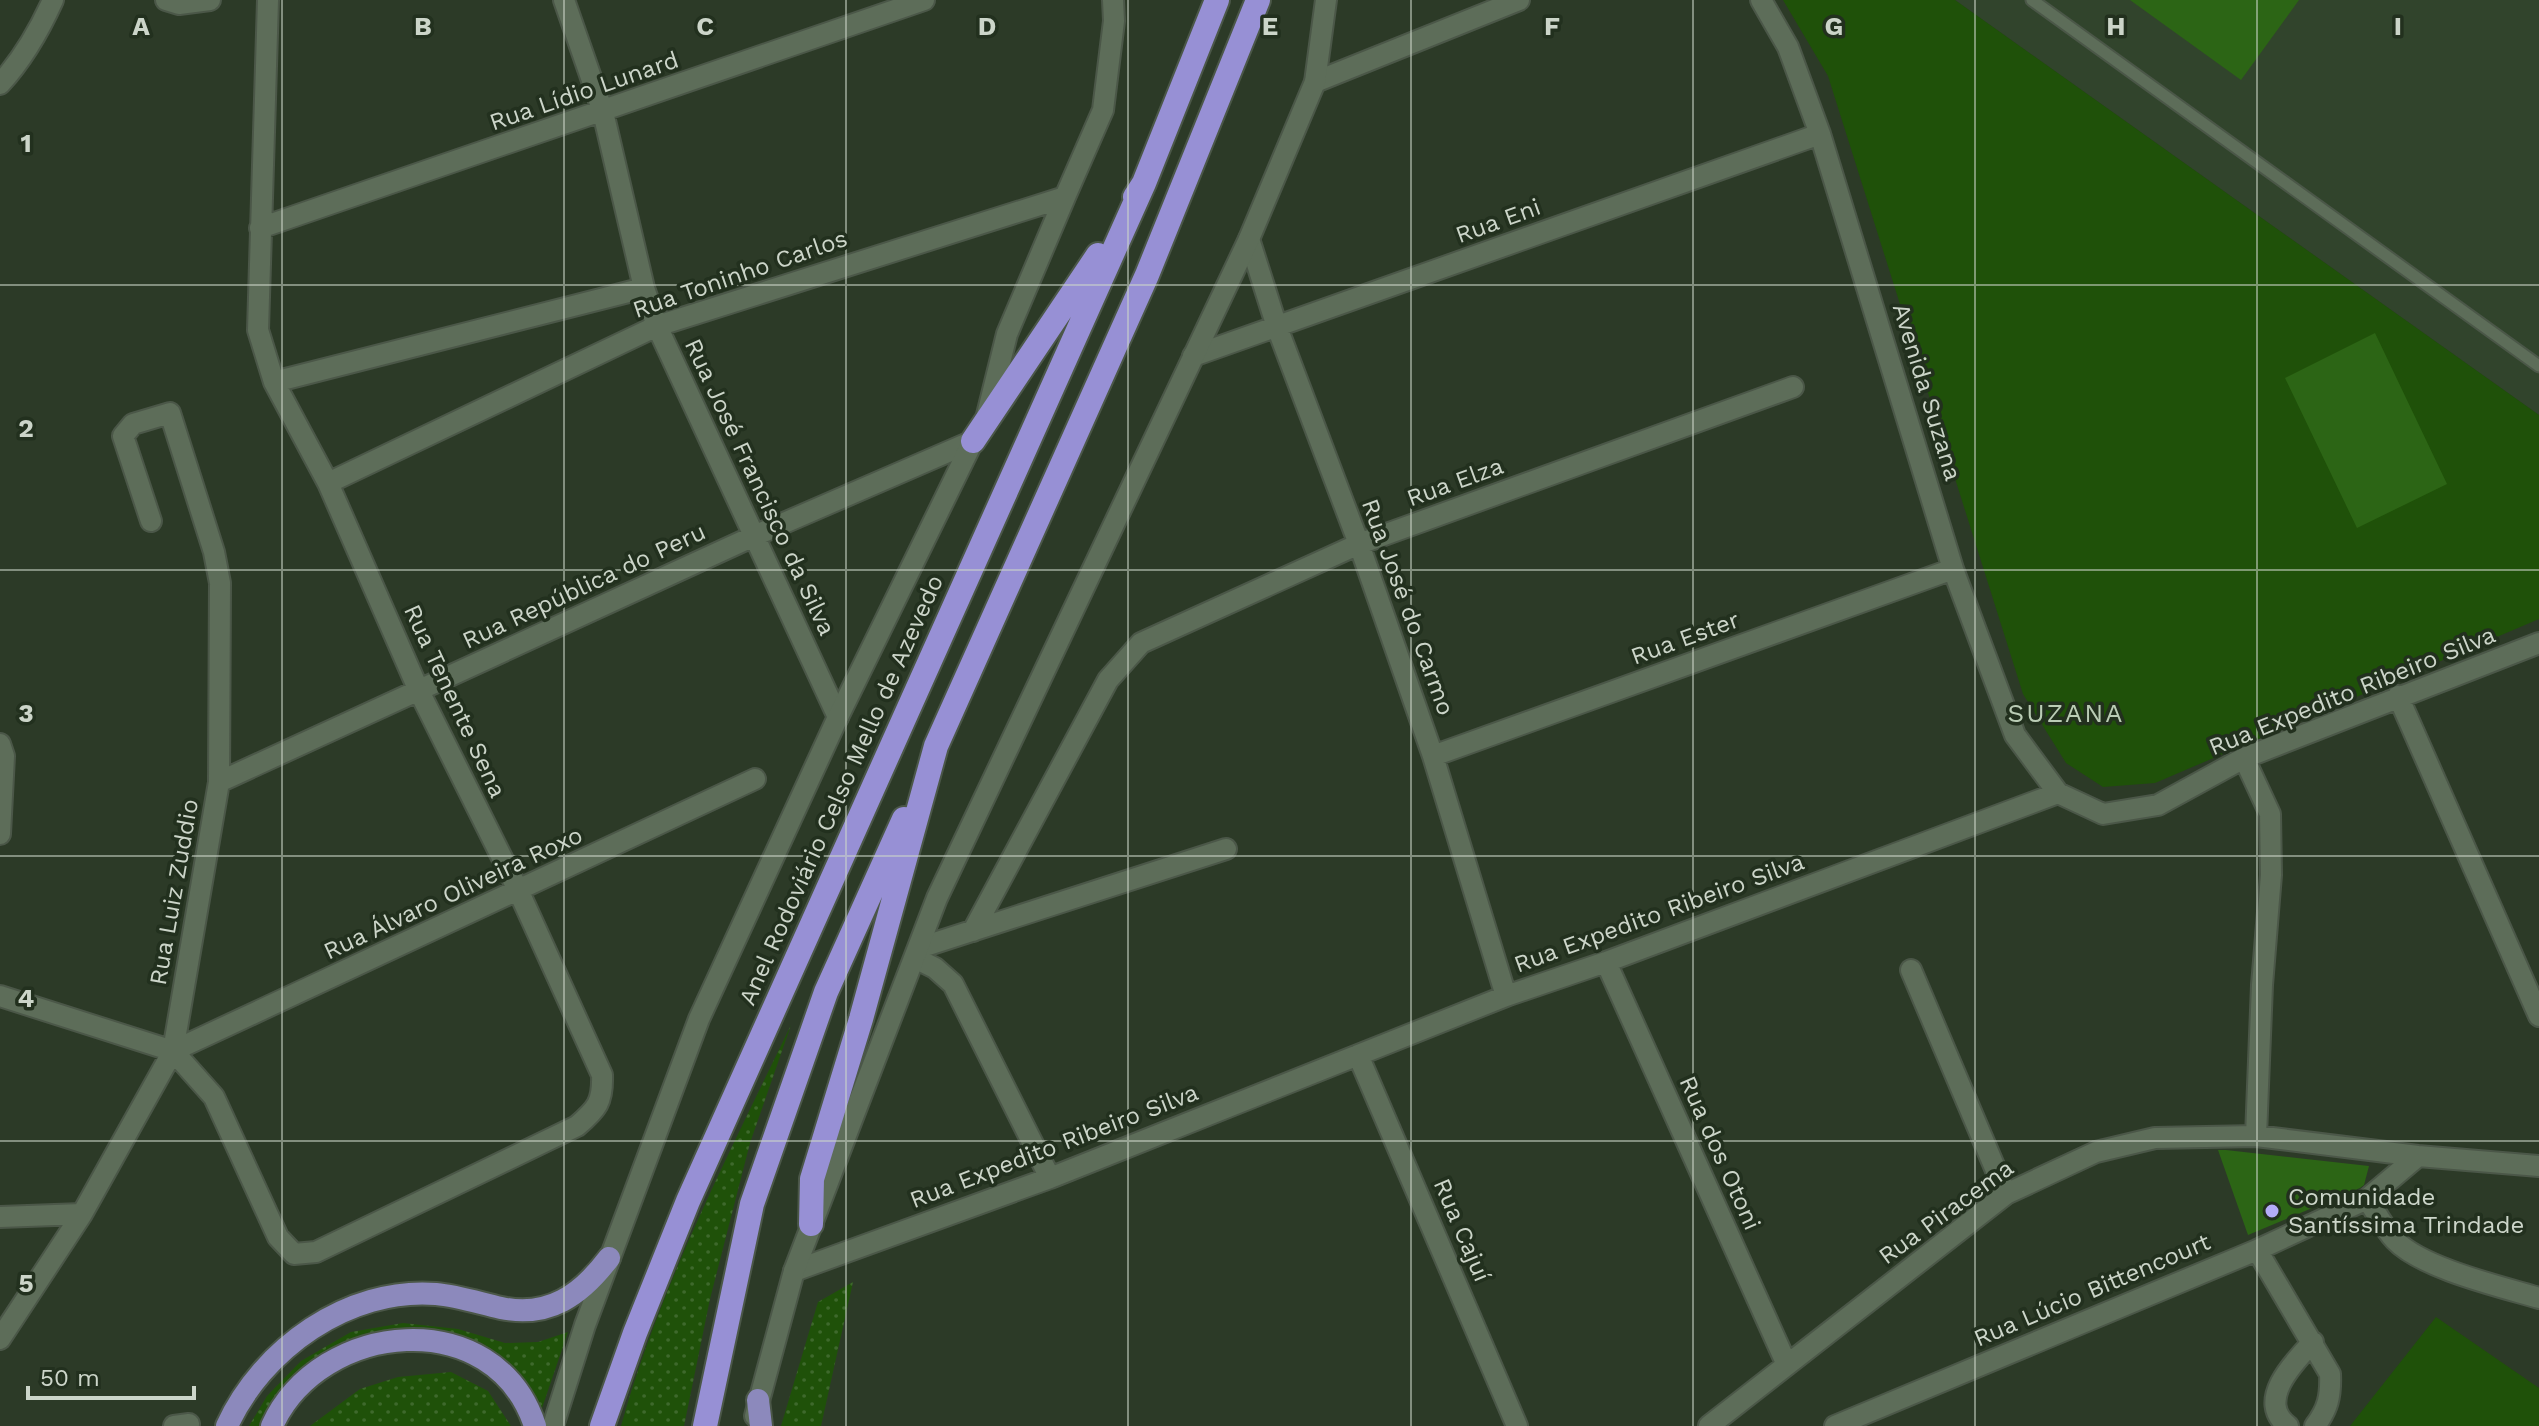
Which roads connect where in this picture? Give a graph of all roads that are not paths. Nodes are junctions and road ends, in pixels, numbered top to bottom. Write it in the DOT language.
graph roads {
  1 [pos="53,0"];
  2 [pos="166,0"];
  3 [pos="210,0"];
  4 [pos="268,0"];
  5 [pos="564,0"];
  6 [pos="924,0"];
  7 [pos="1113,0"];
  8 [pos="1217,0"];
  9 [pos="1258,0"];
  10 [pos="1326,0"];
  11 [pos="1519,0"];
  12 [pos="1761,0"];
  13 [pos="2032,0"];
  14 [pos="1315,82"];
  15 [pos="0,84"];
  16 [pos="603,112"];
  17 [pos="1820,134"];
  18 [pos="1144,183"];
  19 [pos="1057,199"];
  20 [pos="260,228"];
  21 [pos="1249,239"];
  22 [pos="644,288"];
  23 [pos="657,326"];
  24 [pos="1277,327"];
  25 [pos="1193,356"];
  26 [pos="2539,366"];
  27 [pos="274,382"];
  28 [pos="1793,387"];
  29 [pos="979,433"];
  30 [pos="328,483"];
  31 [pos="151,521"];
  32 [pos="754,536"];
  33 [pos="1359,544"];
  34 [pos="1953,569"];
  35 [pos="2539,643"];
  36 [pos="419,691"];
  37 [pos="2398,696"];
  38 [pos="838,717"];
  39 [pos="936,746"];
  40 [pos="1,752"];
  41 [pos="1433,756"];
  42 [pos="2244,758"];
  43 [pos="755,779"];
  44 [pos="219,782"];
  45 [pos="2058,793"];
  46 [pos="0,834"];
  47 [pos="1226,849"];
  48 [pos="519,892"];
  49 [pos="973,931"];
  50 [pos="917,953"];
  51 [pos="1606,962"];
  52 [pos="1911,970"];
  53 [pos="0,996"];
  54 [pos="1506,996"];
  55 [pos="2539,1016"];
  56 [pos="173,1051"];
  57 [pos="1358,1055"];
  58 [pos="2256,1136"];
  59 [pos="2418,1156"];
  60 [pos="2539,1166"];
  61 [pos="1050,1178"];
  62 [pos="2006,1194"];
  63 [pos="2367,1199"];
  64 [pos="82,1214"];
  65 [pos="0,1217"];
  66 [pos="811,1224"];
  67 [pos="2257,1250"];
  68 [pos="609,1258"];
  69 [pos="794,1271"];
  70 [pos="2539,1298"];
  71 [pos="0,1339"];
  72 [pos="2313,1342"];
  73 [pos="1787,1365"];
  74 [pos="758,1400"];
  75 [pos="227,1426"];
  76 [pos="272,1426"];
  77 [pos="535,1426"];
  78 [pos="553,1426"];
  79 [pos="602,1426"];
  80 [pos="705,1426"];
  81 [pos="753,1426"];
  82 [pos="761,1426"];
  83 [pos="1517,1426"];
  84 [pos="1709,1426"];
  85 [pos="1835,1426"];
  86 [pos="2288,1426"];
  87 [pos="2315,1426"];
  1 -- 15 [label="street"];
  2 -- 3 [label="street"];
  4 -- 20 [label="street"];
  5 -- 16 [label="street, Rua José Francisco da Silva"];
  6 -- 16 [label="street, Rua Lídio Lunard"];
  7 -- 19 [label="street"];
  8 -- 18 [label="highway"];
  9 -- 39 [label="highway"];
  10 -- 14 [label="street"];
  11 -- 14 [label="street"];
  12 -- 17 [label="street, Avenida Suzana"];
  13 -- 26 [label="lane"];
  14 -- 21 [label="street"];
  16 -- 20 [label="street, Rua Lídio Lunard"];
  16 -- 22 [label="street, Rua José Francisco da Silva"];
  17 -- 24 [label="street, Rua Eni"];
  17 -- 34 [label="street, Avenida Suzana"];
  18 -- 29 [label="highway"];
  18 -- 79 [label="highway, Anel Rodoviário Celso Mello de Azevedo"];
  19 -- 23 [label="street, Rua Toninho Carlos"];
  19 -- 29 [label="street"];
  20 -- 27 [label="street, Rua Tenente Sena"];
  21 -- 24 [label="street, Rua José do Carmo"];
  21 -- 25 [label="street"];
  22 -- 23 [label="street, Rua José Francisco da Silva"];
  22 -- 27 [label="street"];
  23 -- 30 [label="street, Rua Toninho Carlos"];
  23 -- 32 [label="street, Rua José Francisco da Silva"];
  24 -- 25 [label="street, Rua Eni"];
  24 -- 33 [label="street, Rua José do Carmo"];
  25 -- 50 [label="street"];
  27 -- 30 [label="street, Rua Tenente Sena"];
  28 -- 33 [label="street, Rua Elza"];
  29 -- 32 [label="street, Rua República do Peru"];
  29 -- 38 [label="street, Anel Rodoviário Celso Mello de Azevedo"];
  30 -- 36 [label="street, Rua Tenente Sena"];
  31 -- 44 [label="street, Rua Luiz Zuddio"];
  32 -- 36 [label="street, Rua República do Peru"];
  32 -- 38 [label="street, Rua José Francisco da Silva"];
  33 -- 41 [label="street, Rua José do Carmo"];
  33 -- 49 [label="street, Rua Elza"];
  34 -- 41 [label="street, Rua Ester"];
  34 -- 45 [label="street, Avenida Suzana"];
  35 -- 37 [label="street, Rua Expedito Ribeiro Silva"];
  36 -- 44 [label="street, Rua República do Peru"];
  36 -- 48 [label="street, Rua Tenente Sena"];
  37 -- 42 [label="street, Rua Expedito Ribeiro Silva"];
  37 -- 55 [label="street"];
  38 -- 68 [label="street, Anel Rodoviário Celso Mello de Azevedo"];
  39 -- 66 [label="highway"];
  39 -- 80 [label="highway"];
  40 -- 46 [label="street"];
  41 -- 54 [label="street, Rua José do Carmo"];
  42 -- 45 [label="street, Rua Expedito Ribeiro Silva"];
  42 -- 58 [label="street"];
  43 -- 48 [label="street, Rua Álvaro Oliveira Roxo"];
  44 -- 56 [label="street, Rua Luiz Zuddio"];
  45 -- 51 [label="street, Rua Expedito Ribeiro Silva"];
  47 -- 49 [label="street"];
  48 -- 56 [label="street, Rua Álvaro Oliveira Roxo"];
  48 -- 56 [label="street, Rua Tenente Sena"];
  49 -- 50 [label="street"];
  50 -- 61 [label="street"];
  50 -- 66 [label="street"];
  51 -- 54 [label="street, Rua Expedito Ribeiro Silva"];
  51 -- 73 [label="street, Rua dos Otoni"];
  52 -- 62 [label="street"];
  53 -- 56 [label="street"];
  54 -- 57 [label="street, Rua Expedito Ribeiro Silva"];
  56 -- 64 [label="street, Rua Luiz Zuddio"];
  57 -- 61 [label="street, Rua Expedito Ribeiro Silva"];
  57 -- 83 [label="street, Rua Cajuí"];
  58 -- 59 [label="street, Rua Piracema"];
  58 -- 62 [label="street, Rua Piracema"];
  59 -- 60 [label="street, Rua Piracema"];
  59 -- 63 [label="street, Rua Lúcio Bittencourt"];
  61 -- 69 [label="street, Rua Expedito Ribeiro Silva"];
  62 -- 73 [label="street, Rua Piracema"];
  63 -- 67 [label="street, Rua Lúcio Bittencourt"];
  63 -- 70 [label="street"];
  64 -- 65 [label="street"];
  64 -- 71 [label="street, Rua Luiz Zuddio"];
  66 -- 69 [label="street"];
  67 -- 72 [label="street"];
  67 -- 85 [label="street, Rua Lúcio Bittencourt"];
  68 -- 75 [label="highway"];
  68 -- 78 [label="street, Anel Rodoviário Celso Mello de Azevedo"];
  69 -- 74 [label="street"];
  72 -- 86 [label="street"];
  72 -- 87 [label="street"];
  73 -- 84 [label="street, Rua Piracema"];
  74 -- 81 [label="street"];
  74 -- 82 [label="highway"];
  76 -- 77 [label="highway"];
}
